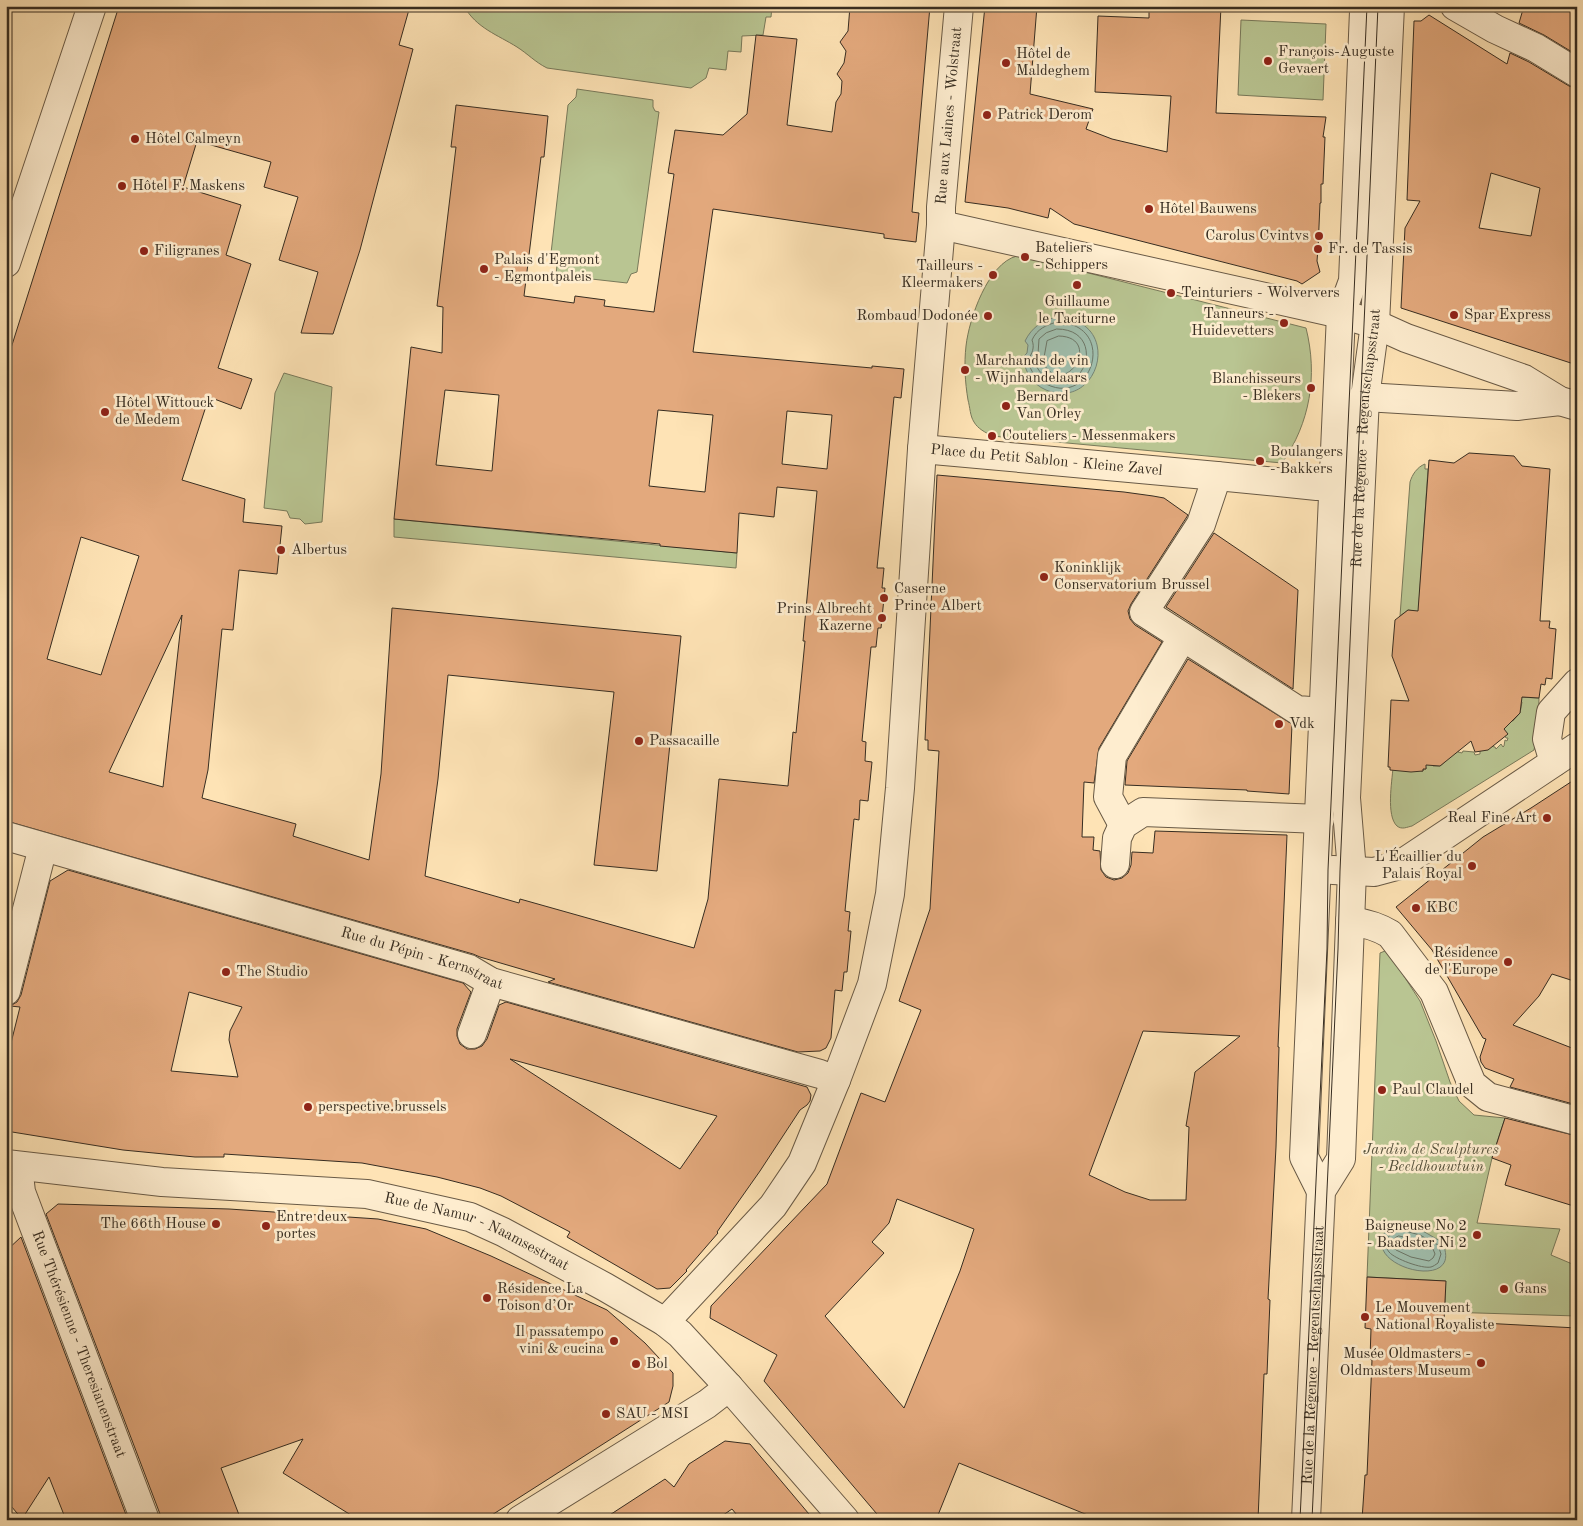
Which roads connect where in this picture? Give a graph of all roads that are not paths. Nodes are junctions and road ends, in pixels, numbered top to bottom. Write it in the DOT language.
graph roads {
  1 [pos="92,6"];
  2 [pos="959,6"];
  3 [pos="1363,6"];
  4 [pos="1390,6"];
  5 [pos="1455,6"];
  6 [pos="1577,73"];
  7 [pos="941,225"];
  8 [pos="6,263"];
  9 [pos="1341,314"];
  10 [pos="1375,324"];
  11 [pos="1365,397"];
  12 [pos="1568,404"];
  13 [pos="1336,418"];
  14 [pos="922,449"];
  15 [pos="1217,476"];
  16 [pos="1347,487"];
  17 [pos="1182,638"];
  18 [pos="1577,682"];
  19 [pos="1323,712"];
  20 [pos="1577,747"];
  21 [pos="1554,762"];
  22 [pos="1320,819"];
  23 [pos="1123,825"];
  24 [pos="6,836"];
  25 [pos="44,847"];
  26 [pos="1115,864"];
  27 [pos="1318,869"];
  28 [pos="1352,871"];
  29 [pos="1350,921"];
  30 [pos="491,982"];
  31 [pos="6,992"];
  32 [pos="472,1034"];
  33 [pos="836,1080"];
  34 [pos="1577,1121"];
  35 [pos="12,1165"];
  36 [pos="1321,1191"];
  37 [pos="665,1322"];
  38 [pos="729,1387"];
  39 [pos="145,1520"];
  40 [pos="520,1520"];
  41 [pos="844,1520"];
  42 [pos="1306,1520"];
  1 -- 8 [label="street"];
  2 -- 7 [label="street, Rue aux Laines - Wolstraat"];
  3 -- 9 [label="street, Rue de la Régence - Regentschapsstraat"];
  4 -- 10 [label="street, Rue de la Régence - Regentschapsstraat"];
  5 -- 6 [label="street"];
  7 -- 9 [label="street"];
  7 -- 14 [label="street, Place du Petit Sablon - Kleine Zavel"];
  9 -- 10 [label="street"];
  9 -- 13 [label="street, Rue de la Régence - Regentschapsstraat"];
  10 -- 11 [label="street, Rue de la Régence - Regentschapsstraat"];
  10 -- 12 [label="street"];
  11 -- 12 [label="street"];
  11 -- 13 [label="street"];
  11 -- 16 [label="street, Rue de la Régence - Regentschapsstraat"];
  13 -- 16 [label="street, Rue de la Régence - Regentschapsstraat"];
  14 -- 15 [label="street, Place du Petit Sablon - Kleine Zavel"];
  14 -- 33 [label="street"];
  15 -- 16 [label="street, Place du Petit Sablon - Kleine Zavel"];
  15 -- 17 [label="street"];
  16 -- 19 [label="street, Rue de la Régence - Regentschapsstraat"];
  16 -- 28 [label="street, Rue de la Régence - Regentschapsstraat"];
  17 -- 19 [label="street"];
  17 -- 23 [label="street"];
  18 -- 21 [label="street"];
  19 -- 22 [label="street, Rue de la Régence - Regentschapsstraat"];
  20 -- 21 [label="street"];
  21 -- 28 [label="street"];
  22 -- 23 [label="street"];
  22 -- 27 [label="street, Rue de la Régence - Regentschapsstraat"];
  23 -- 26 [label="street"];
  24 -- 25 [label="street, Rue du Pépin - Kernstraat"];
  25 -- 30 [label="street, Rue du Pépin - Kernstraat"];
  25 -- 31 [label="street"];
  27 -- 28 [label="street"];
  27 -- 36 [label="street, Rue de la Régence - Regentschapsstraat"];
  28 -- 29 [label="street, Rue de la Régence - Regentschapsstraat"];
  29 -- 34 [label="street"];
  29 -- 36 [label="street, Rue de la Régence - Regentschapsstraat"];
  30 -- 32 [label="street"];
  30 -- 33 [label="street, Rue du Pépin - Kernstraat"];
  33 -- 37 [label="street"];
  35 -- 37 [label="street, Rue de Namur - Naamsestraat"];
  35 -- 39 [label="street, Rue Thérésienne - Theresianenstraat"];
  36 -- 42 [label="street, Rue de la Régence - Regentschapsstraat"];
  37 -- 38 [label="street, Rue de Namur - Naamsestraat"];
  38 -- 40 [label="street"];
  38 -- 41 [label="street, Rue de Namur - Naamsestraat"];
}
